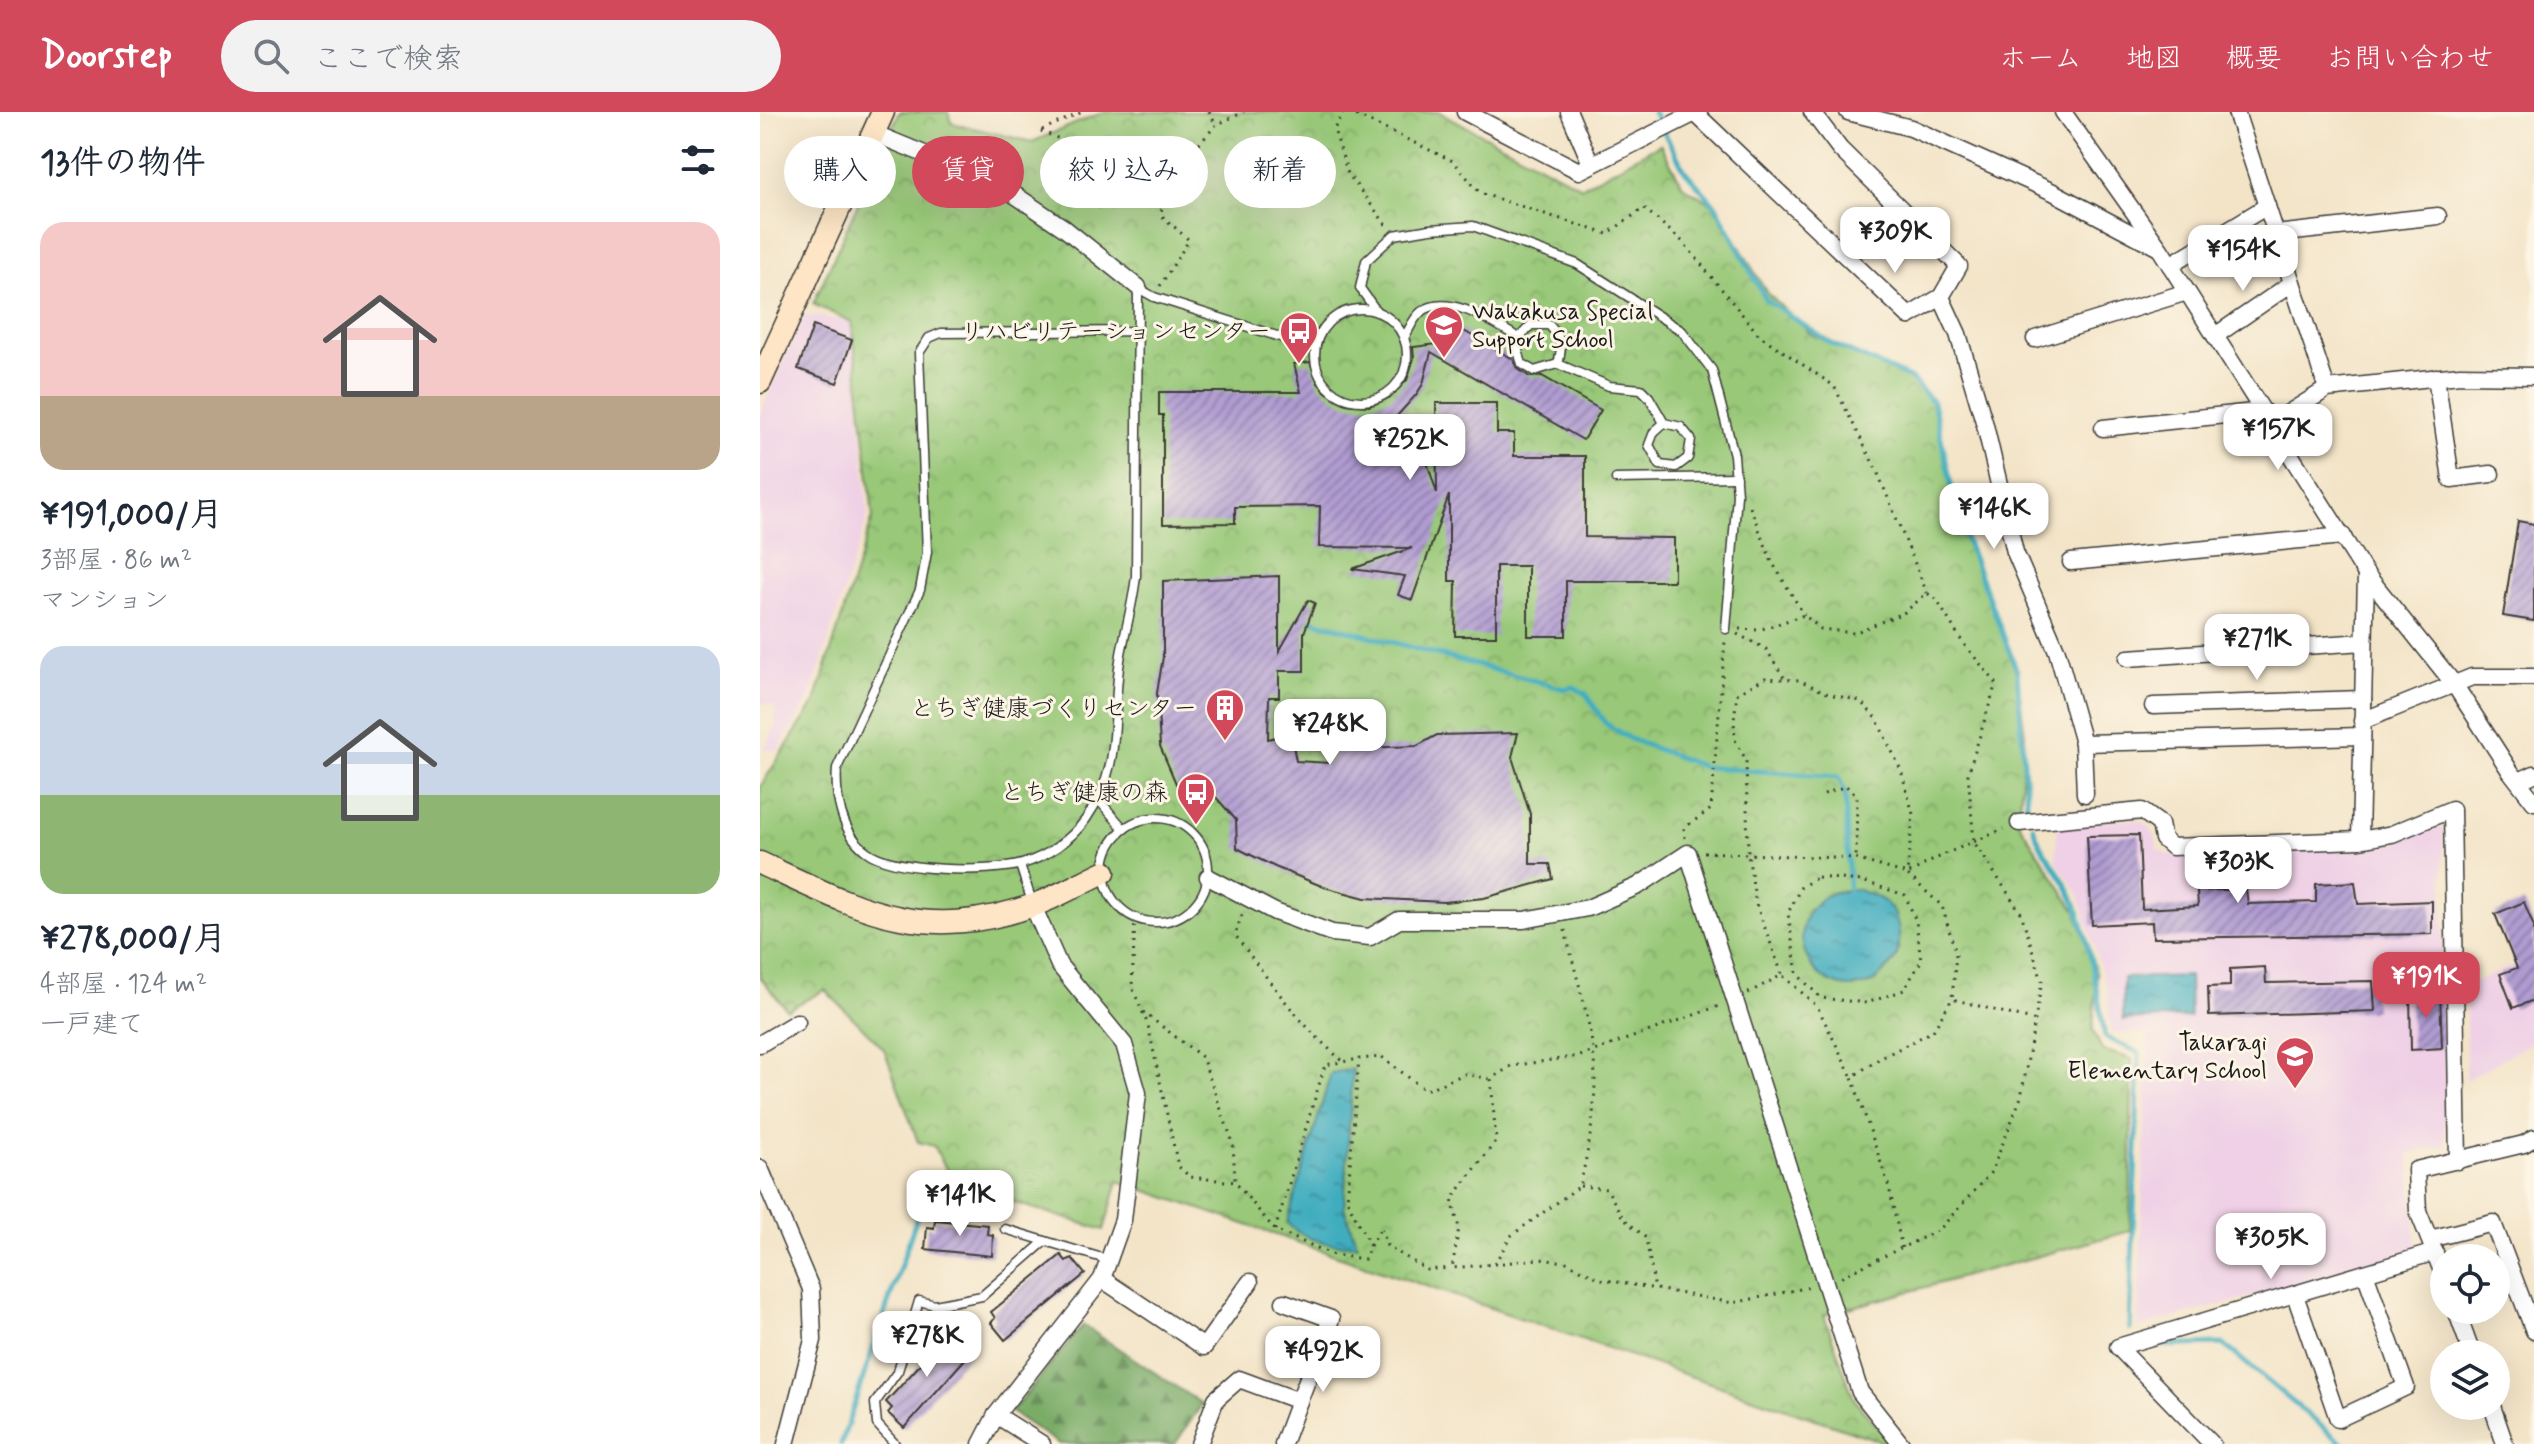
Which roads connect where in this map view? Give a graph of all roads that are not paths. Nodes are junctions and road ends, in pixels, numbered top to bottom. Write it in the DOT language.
graph roads {
  1 [pos="1465,112"];
  2 [pos="1569,112"];
  3 [pos="1696,112"];
  4 [pos="1812,112"];
  5 [pos="1848,112"];
  6 [pos="2063,112"];
  7 [pos="2236,112"];
  8 [pos="878,122"];
  9 [pos="1591,164"];
  10 [pos="2267,206"];
  11 [pos="2438,216"];
  12 [pos="2276,234"];
  13 [pos="2160,249"];
  14 [pos="2170,265"];
  15 [pos="2292,283"];
  16 [pos="1138,287"];
  17 [pos="2187,292"];
  18 [pos="1941,297"];
  19 [pos="1377,312"];
  20 [pos="1138,331"];
  21 [pos="2215,336"];
  22 [pos="1404,338"];
  23 [pos="1519,338"];
  24 [pos="2035,339"];
  25 [pos="1315,348"];
  26 [pos="1558,364"];
  27 [pos="2534,376"];
  28 [pos="2436,377"];
  29 [pos="760,382"];
  30 [pos="2327,389"];
  31 [pos="2267,418"];
  32 [pos="1664,423"];
  33 [pos="2103,428"];
  34 [pos="2491,474"];
  35 [pos="1736,477"];
  36 [pos="1616,479"];
  37 [pos="2343,536"];
  38 [pos="2071,562"];
  39 [pos="2366,574"];
  40 [pos="1726,629"];
  41 [pos="2364,642"];
  42 [pos="2128,658"];
  43 [pos="2534,677"];
  44 [pos="2454,684"];
  45 [pos="2363,699"];
  46 [pos="2153,706"];
  47 [pos="2362,728"];
  48 [pos="2083,743"];
  49 [pos="2526,778"];
  50 [pos="2085,794"];
  51 [pos="1097,798"];
  52 [pos="2534,802"];
  53 [pos="2019,823"];
  54 [pos="1124,829"];
  55 [pos="2360,840"];
  56 [pos="760,863"];
  57 [pos="1020,865"];
  58 [pos="1104,872"];
  59 [pos="1208,877"];
  60 [pos="1033,906"];
  61 [pos="797,1022"];
  62 [pos="760,1044"];
  63 [pos="2534,1138"];
  64 [pos="2458,1161"];
  65 [pos="760,1168"];
  66 [pos="1005,1229"];
  67 [pos="1045,1241"];
  68 [pos="2431,1244"];
  69 [pos="2437,1244"];
  70 [pos="2501,1244"];
  71 [pos="2430,1247"];
  72 [pos="1109,1260"];
  73 [pos="2510,1268"];
  74 [pos="2365,1273"];
  75 [pos="1102,1279"];
  76 [pos="1250,1282"];
  77 [pos="2295,1295"];
  78 [pos="1284,1302"];
  79 [pos="2534,1331"];
  80 [pos="1299,1401"];
  81 [pos="996,1415"];
  82 [pos="2497,1420"];
  83 [pos="786,1444"];
  84 [pos="895,1444"];
  85 [pos="981,1444"];
  86 [pos="1042,1444"];
  87 [pos="1199,1444"];
  88 [pos="1283,1444"];
  89 [pos="1901,1444"];
  90 [pos="2212,1444"];
  91 [pos="2505,1444"];
  1 -- 9 [label="street"];
  2 -- 9 [label="street"];
  3 -- 9 [label="street"];
  3 -- 18 [label="street"];
  4 -- 18 [label="street"];
  5 -- 13 [label="street"];
  6 -- 13 [label="street"];
  7 -- 10 [label="street"];
  8 -- 16 [label="street"];
  8 -- 29 [label="street"];
  10 -- 12 [label="street"];
  10 -- 14 [label="street"];
  11 -- 12 [label="street"];
  12 -- 15 [label="street"];
  13 -- 14 [label="street"];
  14 -- 17 [label="street"];
  15 -- 21 [label="street"];
  15 -- 30 [label="street"];
  16 -- 20 [label="lane"];
  16 -- 25 [label="lane"];
  17 -- 21 [label="street"];
  17 -- 24 [label="street"];
  18 -- 48 [label="street"];
  19 -- 22 [label="lane"];
  19 -- 25 [label="lane"];
  19 -- 35 [label="lane"];
  20 -- 51 [label="lane"];
  20 -- 57 [label="lane"];
  21 -- 31 [label="street"];
  22 -- 23 [label="lane"];
  22 -- 25 [label="lane"];
  23 -- 26 [label="lane"];
  23 -- 26 [label="lane"];
  26 -- 32 [label="lane"];
  27 -- 28 [label="street"];
  28 -- 30 [label="street"];
  28 -- 34 [label="street"];
  30 -- 31 [label="street"];
  31 -- 33 [label="street"];
  31 -- 37 [label="street"];
  32 -- 32 [label="lane"];
  35 -- 36 [label="lane"];
  35 -- 40 [label="lane"];
  37 -- 38 [label="street"];
  37 -- 39 [label="street"];
  39 -- 41 [label="street"];
  39 -- 44 [label="street"];
  41 -- 42 [label="street"];
  41 -- 45 [label="street"];
  43 -- 44 [label="street"];
  44 -- 47 [label="street"];
  44 -- 49 [label="street"];
  45 -- 46 [label="street"];
  45 -- 47 [label="street"];
  47 -- 48 [label="street"];
  47 -- 55 [label="street"];
  48 -- 50 [label="street"];
  49 -- 52 [label="street"];
  51 -- 54 [label="lane"];
  51 -- 57 [label="lane"];
  53 -- 55 [label="street"];
  54 -- 58 [label="lane"];
  54 -- 59 [label="lane"];
  55 -- 64 [label="street"];
  56 -- 60 [label="street"];
  57 -- 60 [label="lane"];
  58 -- 59 [label="lane"];
  58 -- 60 [label="street"];
  59 -- 89 [label="street"];
  60 -- 72 [label="street"];
  61 -- 62 [label="street"];
  63 -- 64 [label="street"];
  64 -- 68 [label="street"];
  65 -- 83 [label="street"];
  66 -- 67 [label="lane"];
  67 -- 72 [label="lane"];
  67 -- 84 [label="lane"];
  69 -- 70 [label="street"];
  71 -- 74 [label="street"];
  72 -- 75 [label="street"];
  73 -- 79 [label="street"];
  74 -- 77 [label="street"];
  74 -- 77 [label="street"];
  75 -- 76 [label="street"];
  75 -- 81 [label="street"];
  77 -- 90 [label="street"];
  78 -- 80 [label="street"];
  80 -- 87 [label="street"];
  80 -- 88 [label="street"];
  81 -- 85 [label="street"];
  81 -- 86 [label="street"];
  82 -- 91 [label="street"];
}
